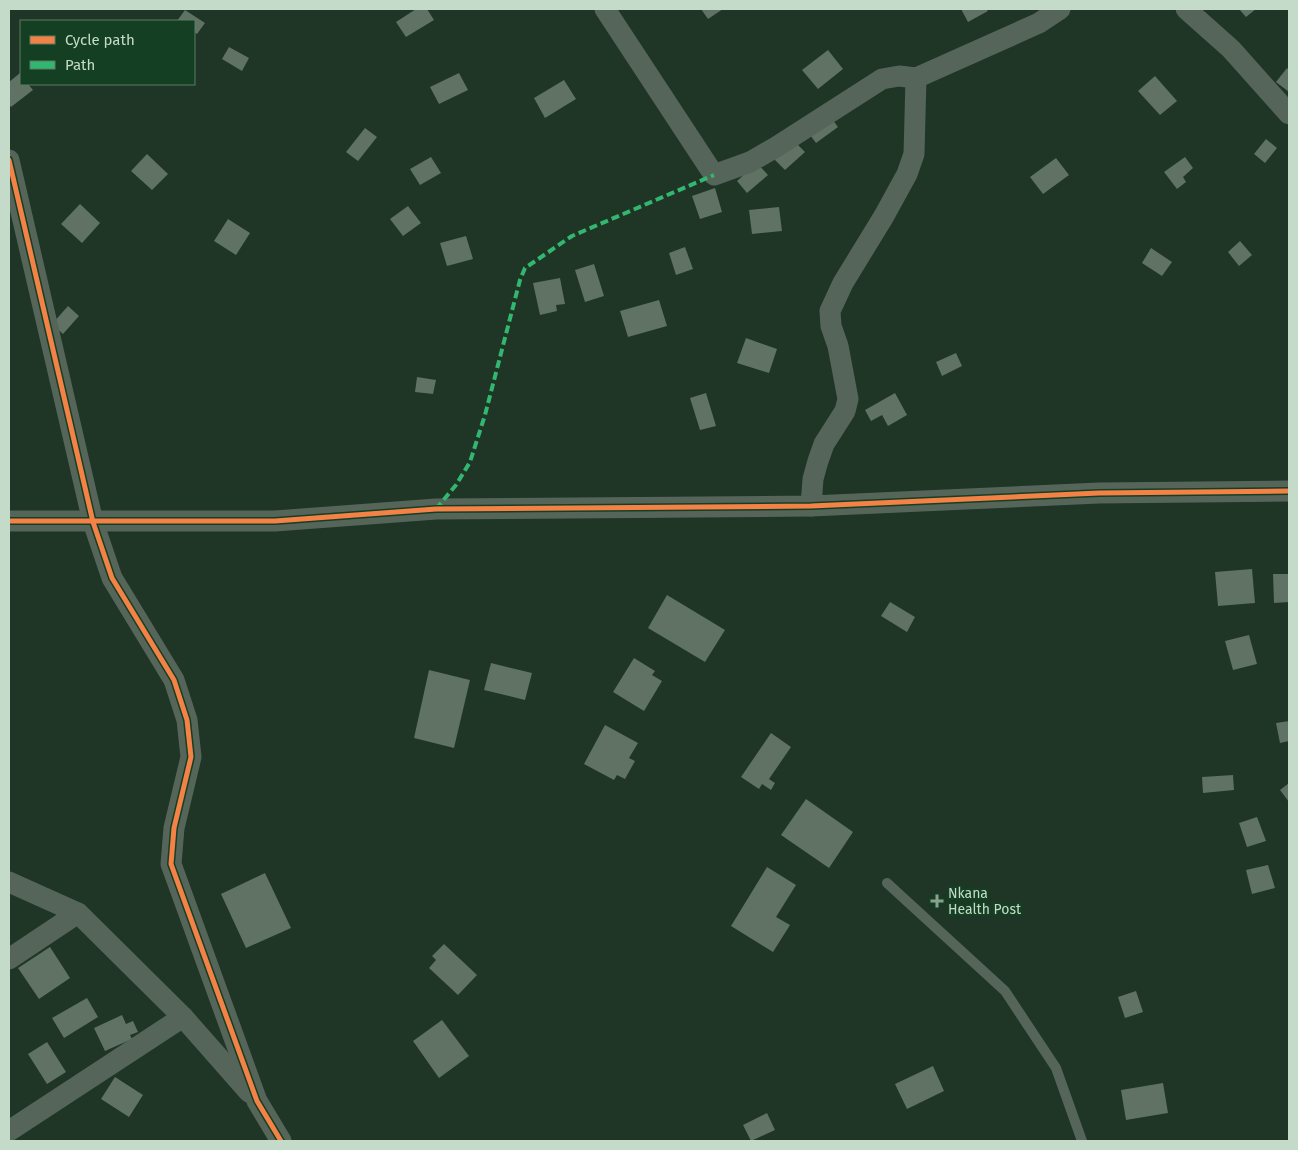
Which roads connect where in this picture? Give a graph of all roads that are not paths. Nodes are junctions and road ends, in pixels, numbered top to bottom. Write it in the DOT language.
graph roads {
  1 [pos="605,9"];
  2 [pos="1060,9"];
  3 [pos="1186,9"];
  4 [pos="916,78"];
  5 [pos="1289,114"];
  6 [pos="9,160"];
  7 [pos="1289,491"];
  8 [pos="811,506"];
  9 [pos="9,521"];
  10 [pos="93,522"];
  11 [pos="9,882"];
  12 [pos="887,883"];
  13 [pos="78,913"];
  14 [pos="9,959"];
  15 [pos="183,1016"];
  16 [pos="257,1101"];
  17 [pos="9,1131"];
  18 [pos="281,1141"];
  19 [pos="1082,1141"];
  1 -- 4 [label="street"];
  2 -- 4 [label="street"];
  3 -- 5 [label="street"];
  4 -- 8 [label="street"];
  6 -- 10 [label="street"];
  7 -- 8 [label="street"];
  8 -- 10 [label="street"];
  9 -- 10 [label="street"];
  10 -- 16 [label="street"];
  11 -- 13 [label="street"];
  12 -- 19 [label="lane"];
  13 -- 14 [label="street"];
  13 -- 15 [label="street"];
  15 -- 16 [label="street"];
  15 -- 17 [label="street"];
  16 -- 18 [label="street"];
}
